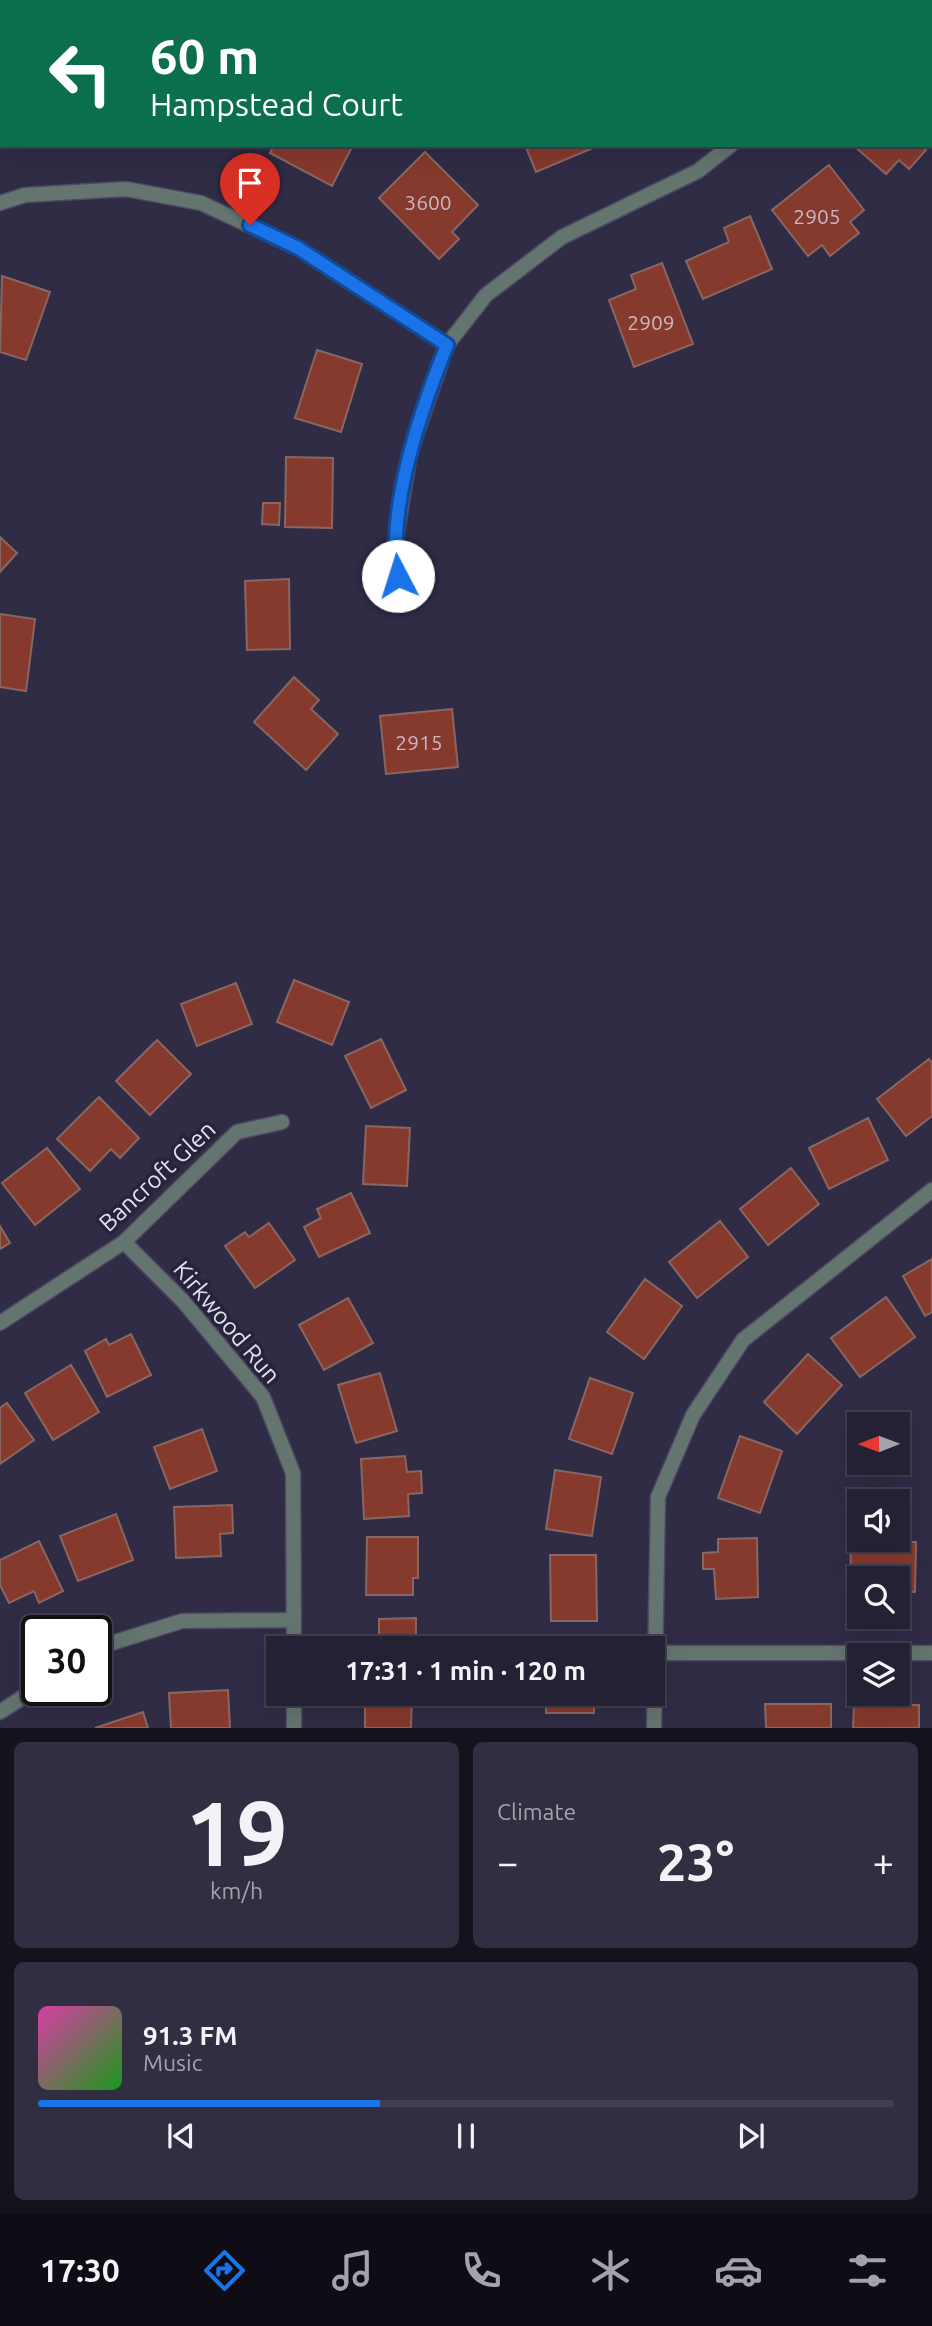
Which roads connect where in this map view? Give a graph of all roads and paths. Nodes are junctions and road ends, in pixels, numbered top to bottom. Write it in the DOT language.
graph roads {
  1 [pos="729,147"];
  2 [pos="0,203"];
  3 [pos="447,345"];
  4 [pos="402,602"];
  5 [pos="282,1122"];
  6 [pos="932,1190"];
  7 [pos="124,1242"];
  8 [pos="0,1323"];
  9 [pos="293,1620"];
  10 [pos="294,1636"];
  11 [pos="656,1636"];
  12 [pos="112,1643"];
  13 [pos="665,1653"];
  14 [pos="932,1653"];
  15 [pos="21,1698"];
  16 [pos="294,1706"];
  17 [pos="655,1706"];
  18 [pos="0,1712"];
  19 [pos="294,1727"];
  20 [pos="654,1727"];
  1 -- 3 [label="street"];
  2 -- 3 [label="street"];
  3 -- 4 [label="street"];
  5 -- 7 [label="street, Bancroft Glen"];
  6 -- 11 [label="street"];
  7 -- 8 [label="street, Bancroft Glen"];
  7 -- 9 [label="street, Kirkwood Run"];
  9 -- 10 [label="street, Kirkwood Run"];
  9 -- 12 [label="street"];
  13 -- 14 [label="street"];
  15 -- 18 [label="street"];
  16 -- 19 [label="street"];
  17 -- 20 [label="street"];
}
